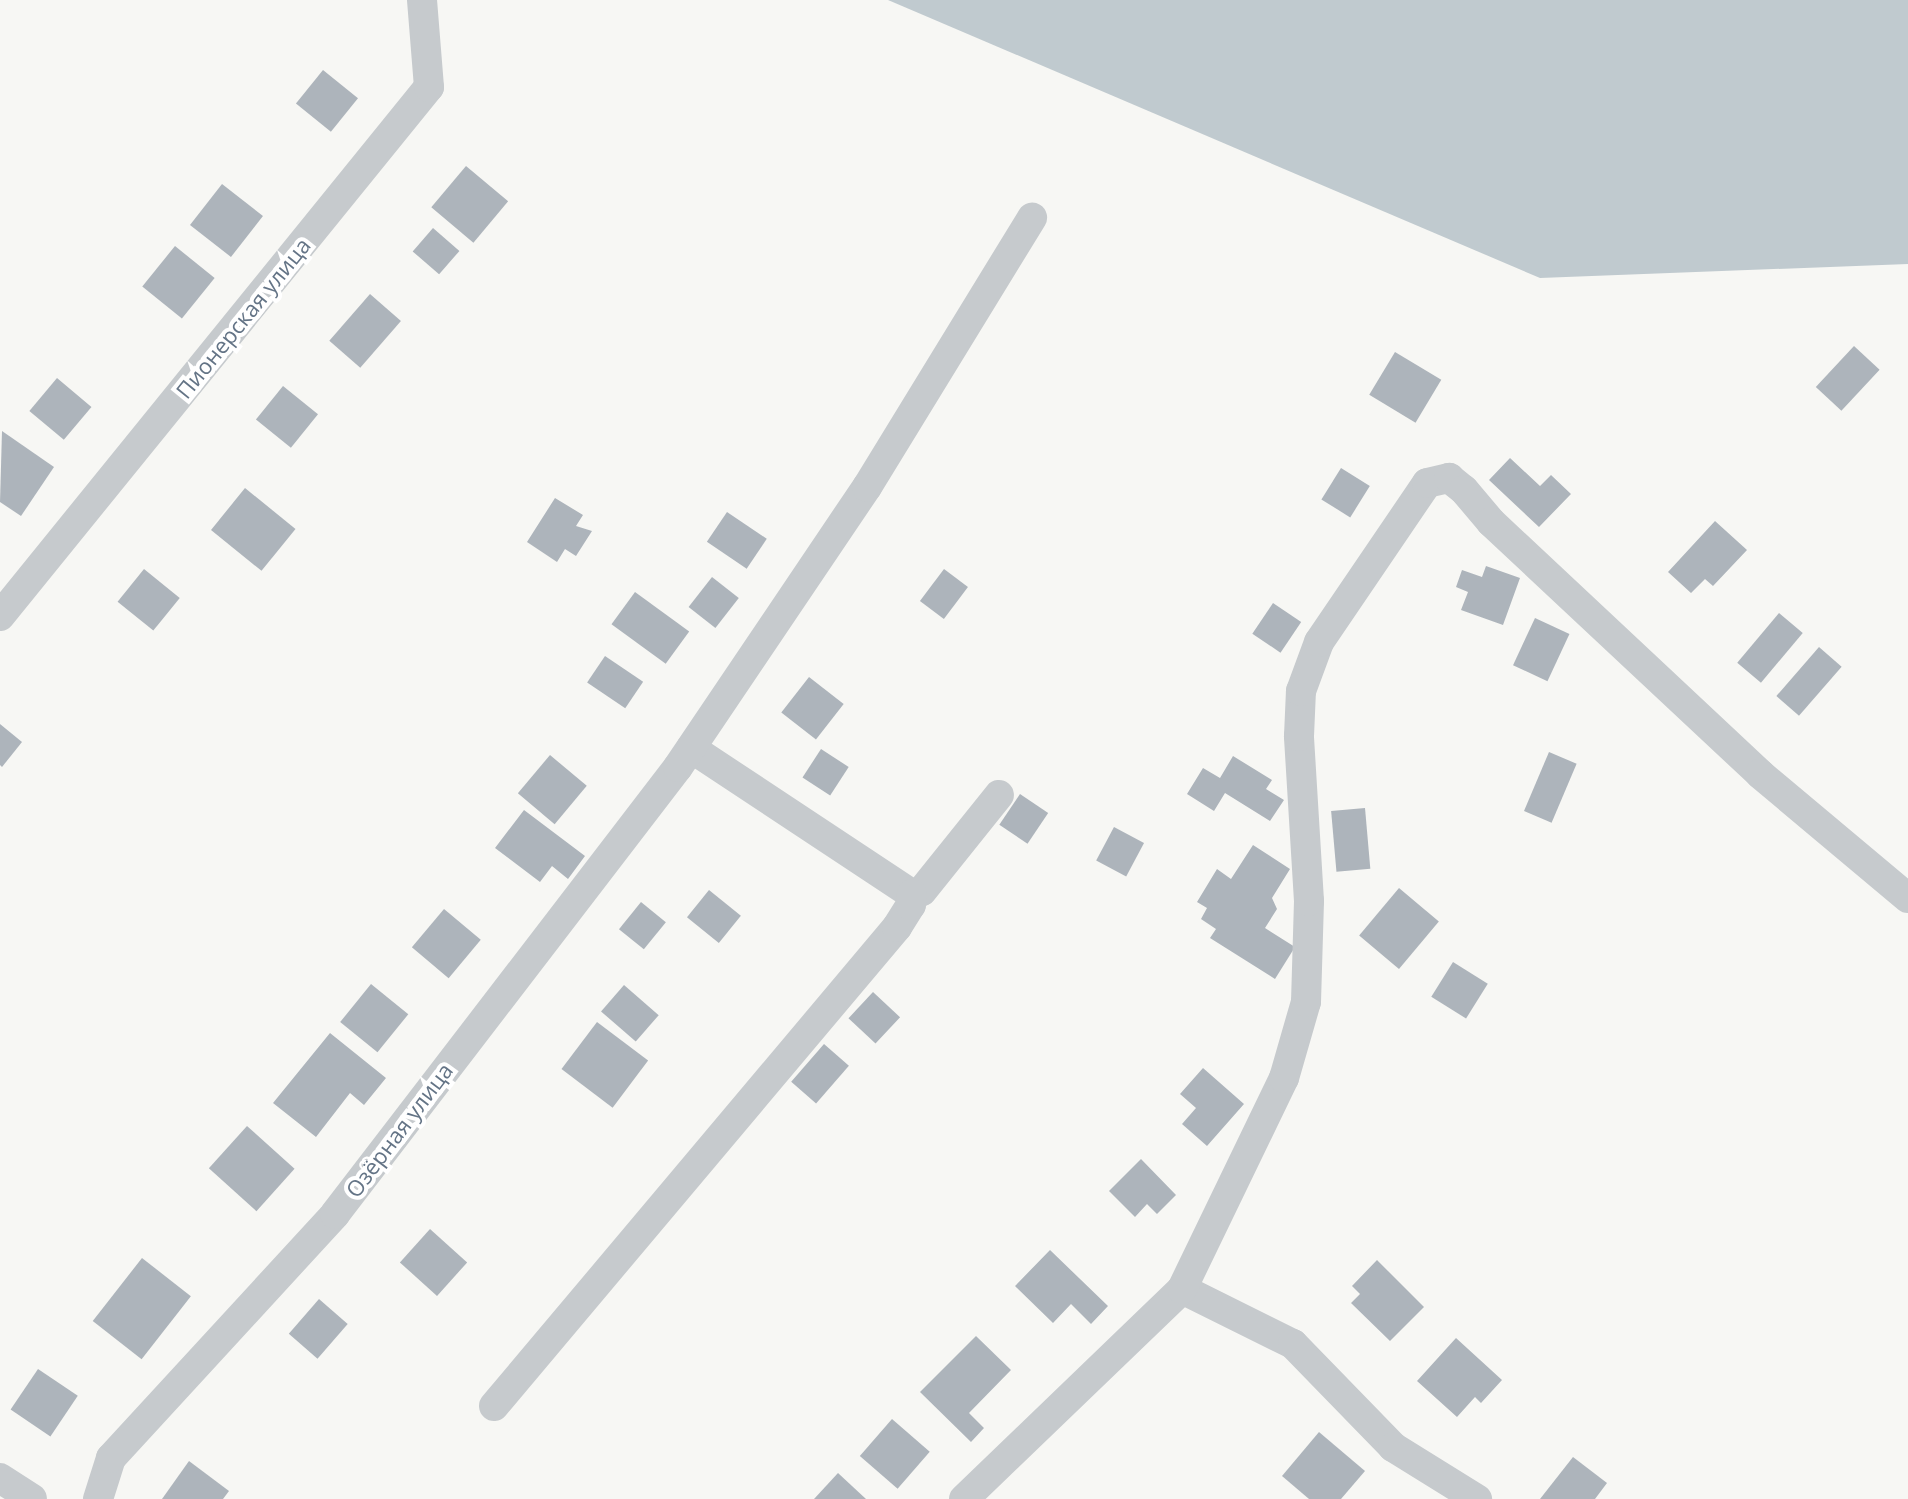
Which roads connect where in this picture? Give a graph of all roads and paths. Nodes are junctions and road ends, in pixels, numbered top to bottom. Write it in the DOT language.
graph roads {
  1 [pos="422,0"];
  2 [pos="1032,218"];
  3 [pos="0,616"];
  4 [pos="691,748"];
  5 [pos="999,795"];
  6 [pos="912,894"];
  7 [pos="1908,898"];
  8 [pos="1182,1289"];
  9 [pos="494,1406"];
  10 [pos="0,1478"];
  11 [pos="32,1499"];
  12 [pos="98,1499"];
  13 [pos="964,1499"];
  14 [pos="1477,1499"];
  1 -- 3 [label="street, Пионерская улица"];
  2 -- 4 [label="street, Озёрная улица"];
  4 -- 6 [label="street"];
  4 -- 12 [label="street, Озёрная улица"];
  5 -- 6 [label="street"];
  6 -- 9 [label="street"];
  7 -- 8 [label="street"];
  8 -- 13 [label="street"];
  8 -- 14 [label="street"];
  10 -- 11 [label="street"];
}
